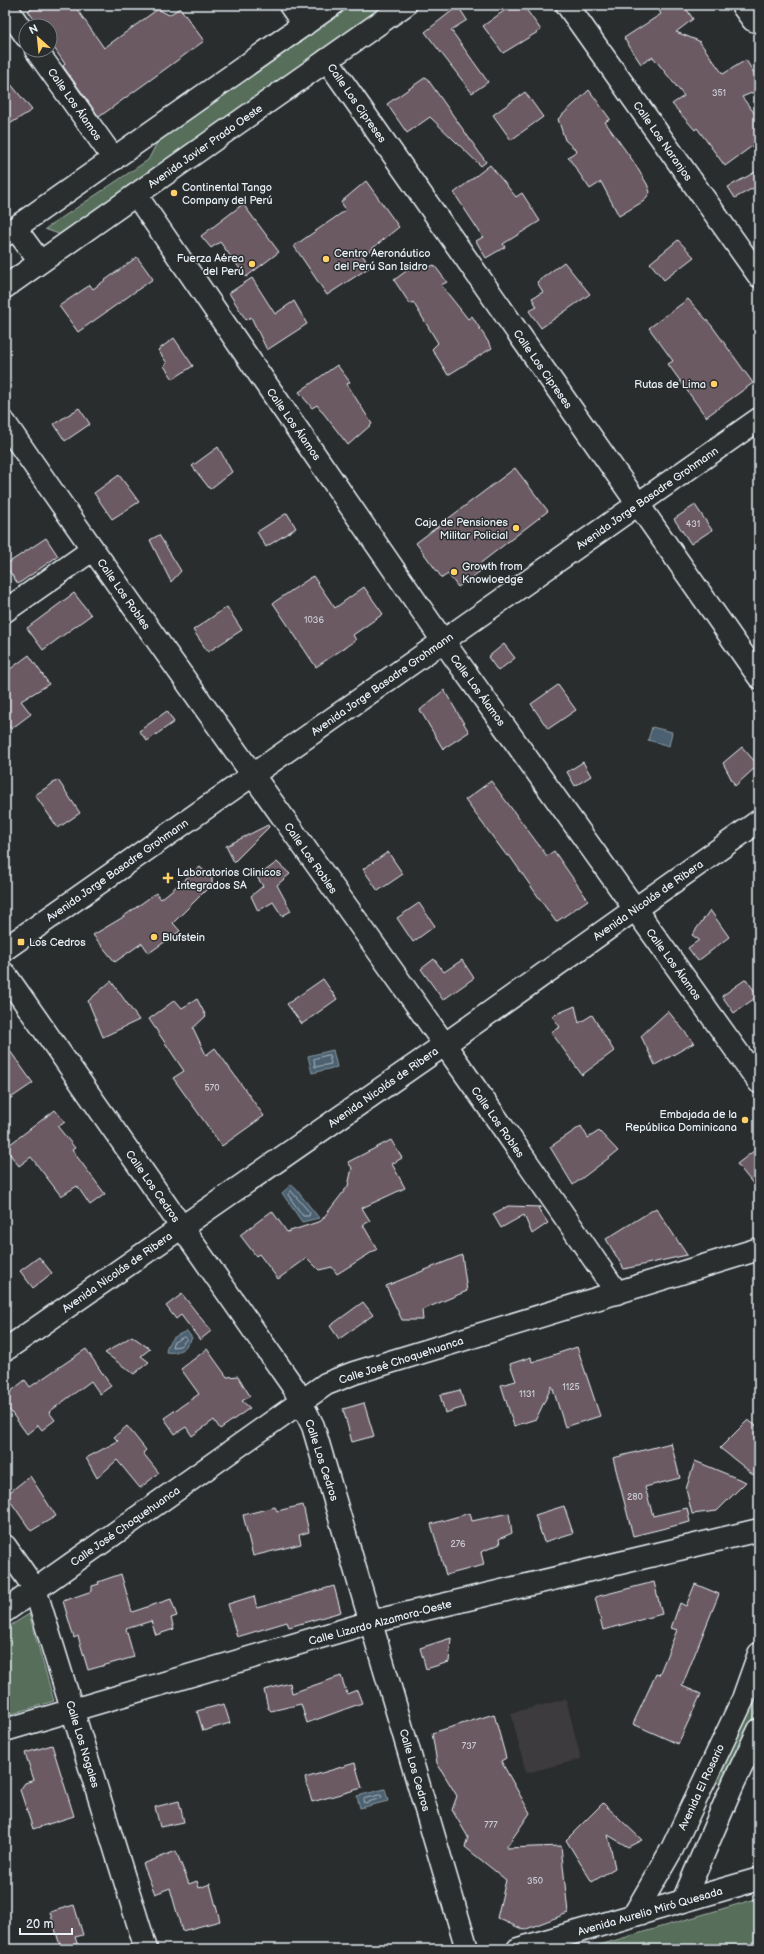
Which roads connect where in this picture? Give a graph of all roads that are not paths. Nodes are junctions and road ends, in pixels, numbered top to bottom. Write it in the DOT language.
graph roads {
  1 [pos="290,5"];
  2 [pos="332,5"];
  3 [pos="406,5"];
  4 [pos="567,5"];
  5 [pos="742,5"];
  6 [pos="5,6"];
  7 [pos="759,22"];
  8 [pos="18,25"];
  9 [pos="304,25"];
  10 [pos="42,58"];
  11 [pos="327,60"];
  12 [pos="114,159"];
  13 [pos="136,195"];
  14 [pos="10,232"];
  15 [pos="40,262"];
  16 [pos="759,276"];
  17 [pos="5,287"];
  18 [pos="759,419"];
  19 [pos="5,423"];
  20 [pos="638,504"];
  21 [pos="92,550"];
  22 [pos="5,611"];
  23 [pos="443,641"];
  24 [pos="759,677"];
  25 [pos="252,775"];
  26 [pos="759,821"];
  27 [pos="634,910"];
  28 [pos="5,949"];
  29 [pos="5,974"];
  30 [pos="444,1045"];
  31 [pos="759,1082"];
  32 [pos="182,1227"];
  33 [pos="759,1249"];
  34 [pos="617,1293"];
  35 [pos="5,1350"];
  36 [pos="301,1402"];
  37 [pos="759,1530"];
  38 [pos="5,1546"];
  39 [pos="36,1589"];
  40 [pos="5,1611"];
  41 [pos="371,1622"];
  42 [pos="759,1654"];
  43 [pos="72,1710"];
  44 [pos="5,1730"];
  45 [pos="759,1730"];
  46 [pos="672,1849"];
  47 [pos="700,1859"];
  48 [pos="759,1879"];
  49 [pos="684,1901"];
  50 [pos="634,1916"];
  51 [pos="146,1949"];
  52 [pos="467,1949"];
  53 [pos="518,1949"];
  1 -- 9 [label="street"];
  2 -- 9 [label="street"];
  3 -- 11 [label="street, Avenida Javier Prado Oeste"];
  4 -- 16 [label="street, Calle Los Naranjos"];
  5 -- 7 [label="street"];
  6 -- 8 [label="street"];
  9 -- 12 [label="street"];
  10 -- 12 [label="street, Calle Los Álamos"];
  11 -- 13 [label="street, Avenida Javier Prado Oeste"];
  11 -- 20 [label="street, Calle Los Cipreses"];
  12 -- 14 [label="street"];
  13 -- 15 [label="street, Avenida Javier Prado Oeste"];
  13 -- 23 [label="street, Calle Los Álamos"];
  14 -- 15 [label="street"];
  15 -- 17 [label="street, Avenida Javier Prado Oeste"];
  18 -- 20 [label="street, Avenida Jorge Basadre Grohmann"];
  19 -- 21 [label="street, Calle Los Robles"];
  20 -- 23 [label="street, Avenida Jorge Basadre Grohmann"];
  20 -- 24 [label="street, Calle Los Cipreses"];
  21 -- 22 [label="street"];
  21 -- 25 [label="street, Calle Los Robles"];
  23 -- 25 [label="street, Avenida Jorge Basadre Grohmann"];
  23 -- 27 [label="street, Calle Los Álamos"];
  25 -- 28 [label="street, Avenida Jorge Basadre Grohmann"];
  25 -- 30 [label="street, Calle Los Robles"];
  26 -- 27 [label="street, Avenida Nicolás de Ribera"];
  27 -- 30 [label="street, Avenida Nicolás de Ribera"];
  27 -- 31 [label="street, Calle Los Álamos"];
  29 -- 32 [label="street, Calle Los Cedros"];
  30 -- 32 [label="street, Avenida Nicolás de Ribera"];
  30 -- 34 [label="street, Calle Los Robles"];
  32 -- 35 [label="street, Avenida Nicolás de Ribera"];
  32 -- 36 [label="street, Calle Los Cedros"];
  33 -- 34 [label="street, Calle José Choquehuanca"];
  34 -- 36 [label="street, Calle José Choquehuanca"];
  36 -- 39 [label="street, Calle José Choquehuanca"];
  36 -- 41 [label="street, Calle Los Cedros"];
  37 -- 41 [label="street, Calle Lizardo Alzamora-Oeste"];
  38 -- 39 [label="street, Calle Los Nogales"];
  39 -- 40 [label="street, Calle José Choquehuanca"];
  39 -- 43 [label="street, Calle Los Nogales"];
  41 -- 43 [label="street, Calle Lizardo Alzamora-Oeste"];
  41 -- 52 [label="street, Calle Los Cedros"];
  42 -- 46 [label="street, Avenida El Rosario"];
  43 -- 44 [label="street, Calle Lizardo Alzamora-Oeste"];
  43 -- 51 [label="street, Calle Los Nogales"];
  45 -- 47 [label="street"];
  46 -- 47 [label="street"];
  46 -- 50 [label="street, Avenida El Rosario"];
  47 -- 49 [label="street"];
  48 -- 49 [label="street, Avenida Aurelio Miró Quesada"];
  49 -- 50 [label="street, Avenida Aurelio Miró Quesada"];
  50 -- 53 [label="street, Avenida Aurelio Miró Quesada"];
}
